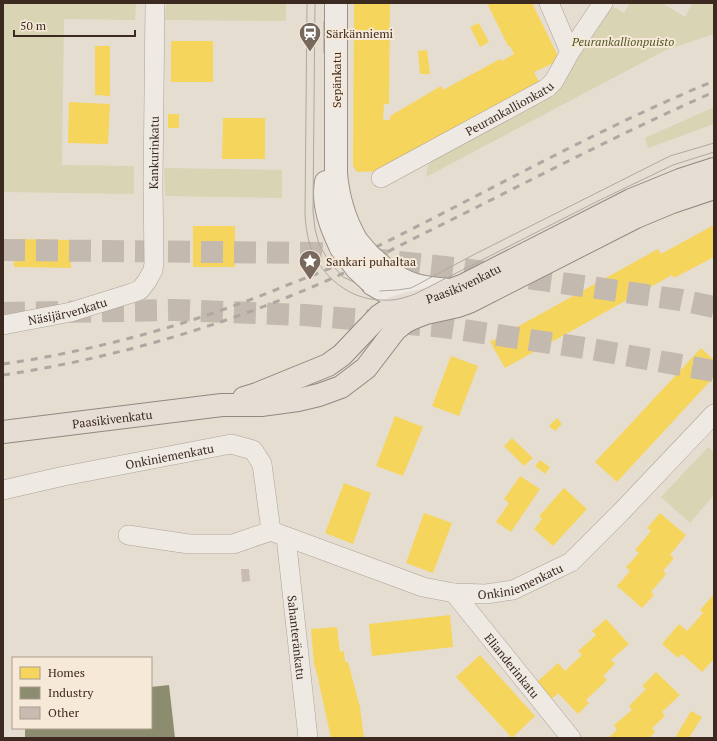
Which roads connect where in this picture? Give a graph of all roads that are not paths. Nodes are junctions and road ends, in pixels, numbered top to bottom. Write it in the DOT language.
graph roads {
  1 [pos="155,3"];
  2 [pos="336,3"];
  3 [pos="549,3"];
  4 [pos="603,3"];
  5 [pos="570,52"];
  6 [pos="714,169"];
  7 [pos="382,178"];
  8 [pos="714,188"];
  9 [pos="349,244"];
  10 [pos="397,277"];
  11 [pos="372,284"];
  12 [pos="132,293"];
  13 [pos="448,300"];
  14 [pos="405,303"];
  15 [pos="379,316"];
  16 [pos="3,325"];
  17 [pos="395,330"];
  18 [pos="222,405"];
  19 [pos="714,414"];
  20 [pos="3,432"];
  21 [pos="3,490"];
  22 [pos="279,534"];
  23 [pos="128,535"];
  24 [pos="454,593"];
  25 [pos="308,738"];
  26 [pos="571,738"];
  1 -- 12 [label="street, Kankurinkatu"];
  2 -- 9 [label="main road, Sepänkatu"];
  3 -- 5 [label="street"];
  4 -- 5 [label="street, Peurankallionkatu"];
  5 -- 7 [label="street, Peurankallionkatu"];
  6 -- 13 [label="main road, Paasikivenkatu"];
  8 -- 13 [label="main road, Paasikivenkatu"];
  9 -- 10 [label="main road, Sepänkatu, bridge"];
  9 -- 11 [label="main road, Sepänkatu, bridge"];
  10 -- 13 [label="main road, Sepänkatu"];
  10 -- 14 [label="main road"];
  11 -- 14 [label="main road, Sepänkatu"];
  11 -- 15 [label="main road, Sepänkatu"];
  12 -- 16 [label="street, Näsijärvenkatu"];
  13 -- 14 [label="main road, Sepänkatu"];
  13 -- 17 [label="main road, Paasikivenkatu"];
  14 -- 15 [label="main road, Paasikivenkatu"];
  14 -- 17 [label="main road"];
  15 -- 18 [label="main road, Paasikivenkatu"];
  17 -- 18 [label="main road, Paasikivenkatu"];
  18 -- 20 [label="main road, Paasikivenkatu"];
  19 -- 24 [label="street, Onkiniemenkatu"];
  21 -- 22 [label="street, Onkiniemenkatu"];
  22 -- 23 [label="street"];
  22 -- 24 [label="street, Onkiniemenkatu"];
  22 -- 25 [label="street, Sahanteränkatu"];
  24 -- 26 [label="street, Elianderinkatu"];
}
